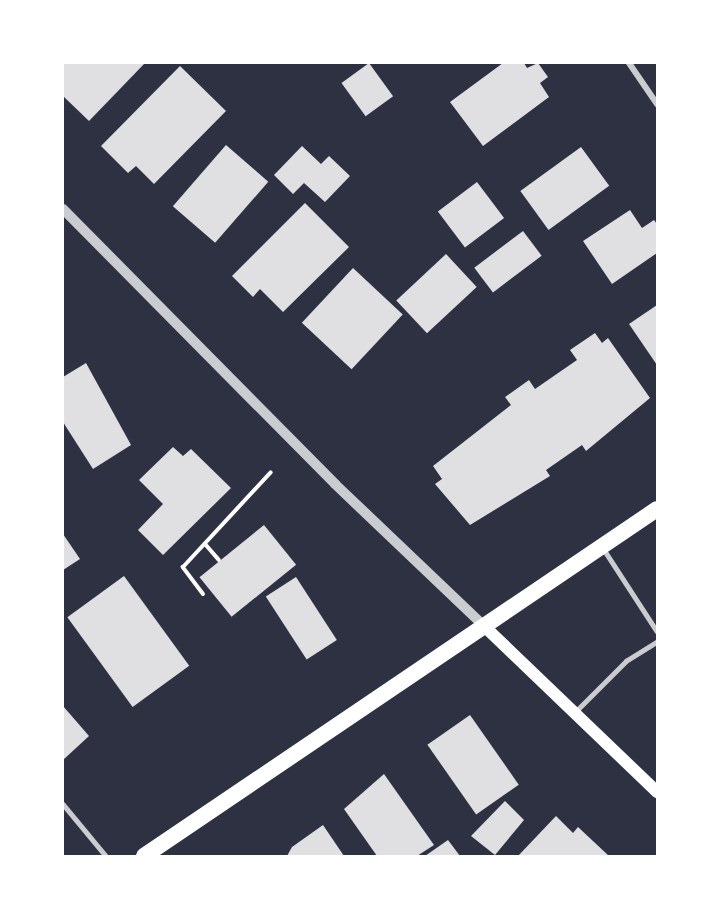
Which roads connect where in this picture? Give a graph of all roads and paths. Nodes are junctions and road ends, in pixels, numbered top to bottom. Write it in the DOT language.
graph roads {
  1 [pos="629,63"];
  2 [pos="657,104"];
  3 [pos="63,209"];
  4 [pos="271,472"];
  5 [pos="657,509"];
  6 [pos="205,544"];
  7 [pos="603,547"];
  8 [pos="219,560"];
  9 [pos="203,594"];
  10 [pos="484,626"];
  11 [pos="657,631"];
  12 [pos="657,642"];
  13 [pos="575,712"];
  14 [pos="657,792"];
  15 [pos="63,804"];
  16 [pos="150,855"];
  17 [pos="106,856"];
  1 -- 2 [label="street"];
  3 -- 10 [label="street"];
  4 -- 6 [label="path"];
  5 -- 7 [label="highway"];
  6 -- 8 [label="path"];
  6 -- 9 [label="path"];
  7 -- 10 [label="highway"];
  7 -- 11 [label="lane"];
  10 -- 13 [label="main road"];
  10 -- 16 [label="highway"];
  12 -- 13 [label="lane"];
  13 -- 14 [label="main road"];
  15 -- 17 [label="lane"];
}
